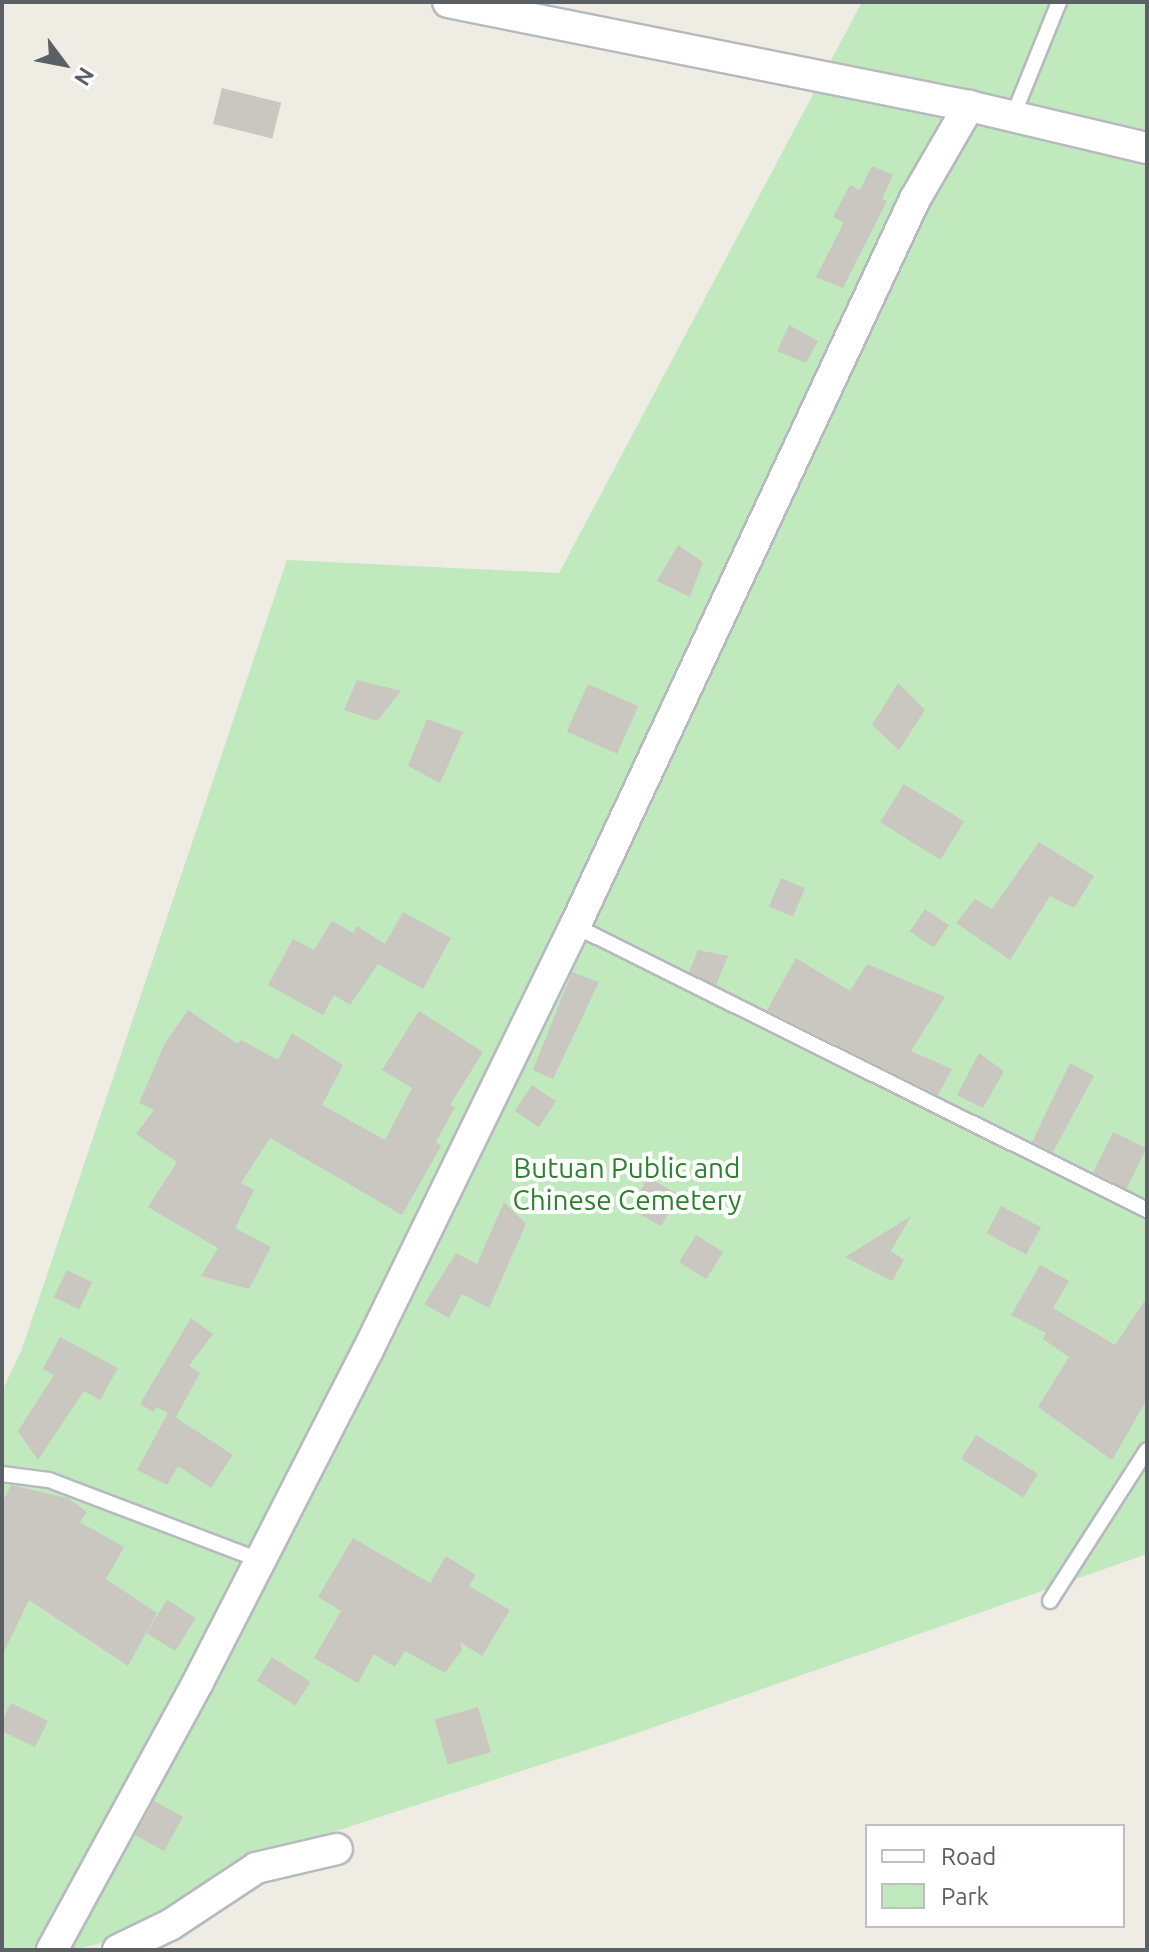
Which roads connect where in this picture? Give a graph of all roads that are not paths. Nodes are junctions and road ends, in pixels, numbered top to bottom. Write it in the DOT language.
graph roads {
  1 [pos="448,2"];
  2 [pos="1059,2"];
  3 [pos="969,106"];
  4 [pos="1013,116"];
  5 [pos="1147,148"];
  6 [pos="575,926"];
  7 [pos="1147,1210"];
  8 [pos="1147,1450"];
  9 [pos="2,1474"];
  10 [pos="262,1561"];
  11 [pos="1050,1601"];
  12 [pos="337,1849"];
  13 [pos="52,1950"];
  14 [pos="118,1950"];
  1 -- 3 [label="street"];
  2 -- 4 [label="lane"];
  3 -- 4 [label="street"];
  3 -- 6 [label="street"];
  4 -- 5 [label="street"];
  6 -- 7 [label="lane"];
  6 -- 10 [label="street"];
  8 -- 11 [label="lane"];
  9 -- 10 [label="lane"];
  10 -- 13 [label="street"];
  12 -- 14 [label="street"];
}
